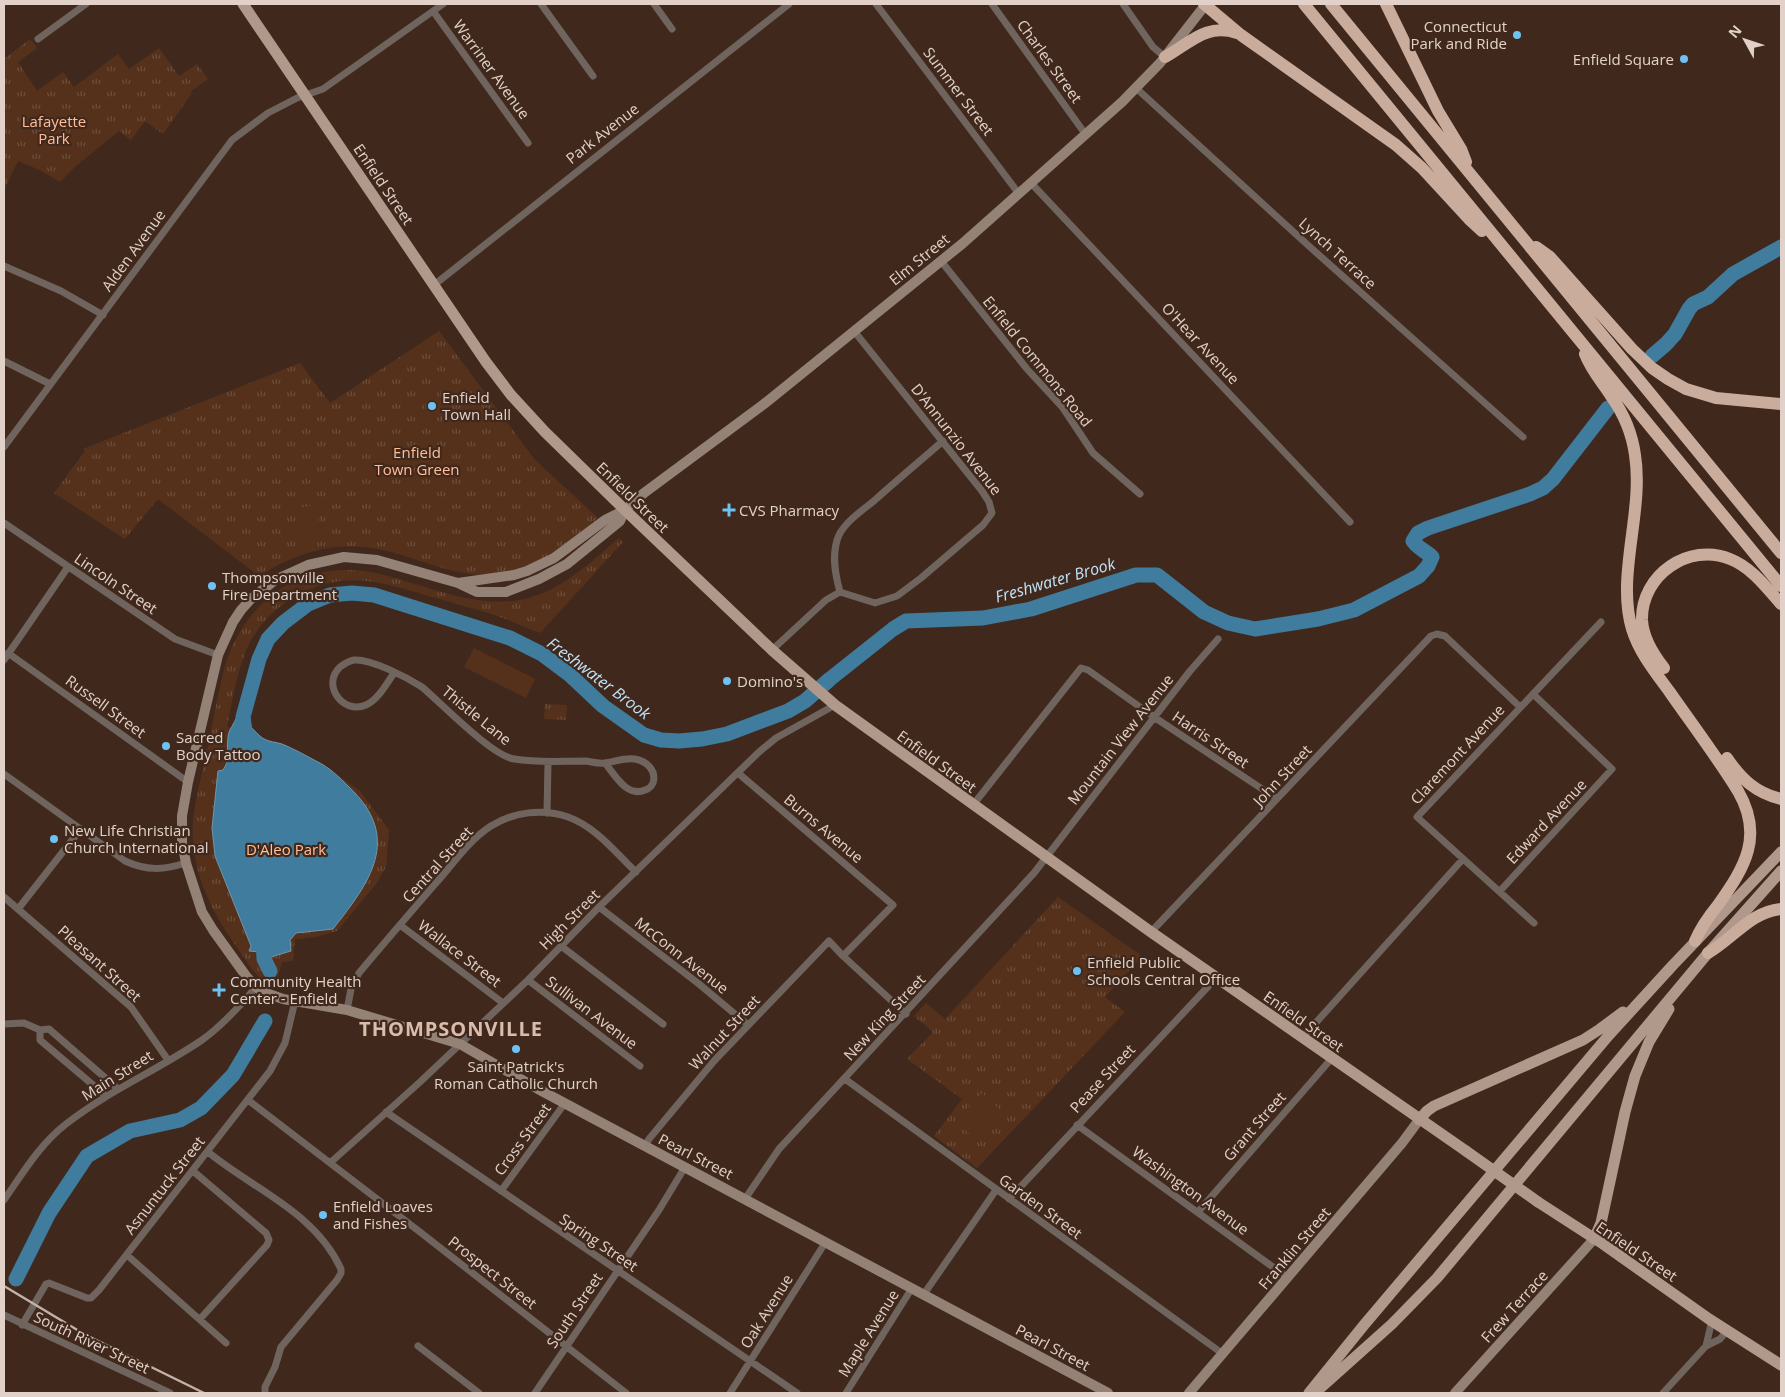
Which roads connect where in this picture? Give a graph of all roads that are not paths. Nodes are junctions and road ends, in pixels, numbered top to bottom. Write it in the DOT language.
graph roads {
  1 [pos="86,4"];
  2 [pos="243,4"];
  3 [pos="443,4"];
  4 [pos="541,4"];
  5 [pos="654,4"];
  6 [pos="789,4"];
  7 [pos="876,4"];
  8 [pos="992,4"];
  9 [pos="1123,4"];
  10 [pos="1205,4"];
  11 [pos="1304,4"];
  12 [pos="1331,4"];
  13 [pos="1386,4"];
  14 [pos="434,10"];
  15 [pos="672,29"];
  16 [pos="1241,35"];
  17 [pos="38,39"];
  18 [pos="1165,57"];
  19 [pos="593,76"];
  20 [pos="1136,88"];
  21 [pos="305,95"];
  22 [pos="1086,134"];
  23 [pos="528,143"];
  24 [pos="1469,172"];
  25 [pos="1032,183"];
  26 [pos="1019,194"];
  27 [pos="1497,240"];
  28 [pos="1525,240"];
  29 [pos="941,261"];
  30 [pos="4,266"];
  31 [pos="434,285"];
  32 [pos="103,315"];
  33 [pos="854,331"];
  34 [pos="1582,342"];
  35 [pos="4,361"];
  36 [pos="50,384"];
  37 [pos="1781,404"];
  38 [pos="1523,437"];
  39 [pos="943,442"];
  40 [pos="4,446"];
  41 [pos="1140,494"];
  42 [pos="624,510"];
  43 [pos="1350,522"];
  44 [pos="4,523"];
  45 [pos="1781,553"];
  46 [pos="68,567"];
  47 [pos="458,583"];
  48 [pos="1781,586"];
  49 [pos="840,592"];
  50 [pos="1781,604"];
  51 [pos="1601,622"];
  52 [pos="1218,638"];
  53 [pos="772,650"];
  54 [pos="218,654"];
  55 [pos="6,656"];
  56 [pos="394,673"];
  57 [pos="1533,694"];
  58 [pos="835,704"];
  59 [pos="1520,707"];
  60 [pos="1154,717"];
  61 [pos="548,763"];
  62 [pos="604,763"];
  63 [pos="738,773"];
  64 [pos="4,774"];
  65 [pos="188,782"];
  66 [pos="1781,798"];
  67 [pos="1278,799"];
  68 [pos="973,805"];
  69 [pos="547,813"];
  70 [pos="80,830"];
  71 [pos="1781,852"];
  72 [pos="1046,857"];
  73 [pos="1463,859"];
  74 [pos="186,863"];
  75 [pos="1781,871"];
  76 [pos="636,872"];
  77 [pos="1500,892"];
  78 [pos="4,896"];
  79 [pos="599,907"];
  80 [pos="18,909"];
  81 [pos="1781,909"];
  82 [pos="1534,923"];
  83 [pos="400,925"];
  84 [pos="1151,932"];
  85 [pos="1696,941"];
  86 [pos="561,946"];
  87 [pos="1708,953"];
  88 [pos="843,956"];
  89 [pos="1217,977"];
  90 [pos="528,980"];
  91 [pos="256,986"];
  92 [pos="1678,989"];
  93 [pos="1642,998"];
  94 [pos="295,1001"];
  95 [pos="503,1003"];
  96 [pos="347,1010"];
  97 [pos="906,1014"];
  98 [pos="4,1024"];
  99 [pos="663,1024"];
  100 [pos="748,1025"];
  101 [pos="40,1030"];
  102 [pos="1303,1037"];
  103 [pos="460,1044"];
  104 [pos="1332,1058"];
  105 [pos="168,1060"];
  106 [pos="640,1066"];
  107 [pos="845,1080"];
  108 [pos="118,1089"];
  109 [pos="106,1096"];
  110 [pos="248,1100"];
  111 [pos="565,1103"];
  112 [pos="386,1112"];
  113 [pos="1419,1120"];
  114 [pos="1077,1125"];
  115 [pos="645,1146"];
  116 [pos="208,1152"];
  117 [pos="330,1162"];
  118 [pos="685,1167"];
  119 [pos="193,1171"];
  120 [pos="996,1190"];
  121 [pos="501,1191"];
  122 [pos="746,1198"];
  123 [pos="4,1200"];
  124 [pos="1009,1200"];
  125 [pos="1198,1212"];
  126 [pos="1594,1239"];
  127 [pos="825,1242"];
  128 [pos="127,1255"];
  129 [pos="618,1271"];
  130 [pos="1288,1278"];
  131 [pos="912,1288"];
  132 [pos="924,1294"];
  133 [pos="4,1315"];
  134 [pos="200,1319"];
  135 [pos="1712,1320"];
  136 [pos="22,1325"];
  137 [pos="1728,1330"];
  138 [pos="226,1343"];
  139 [pos="418,1346"];
  140 [pos="1706,1346"];
  141 [pos="566,1348"];
  142 [pos="1223,1354"];
  143 [pos="750,1362"];
  144 [pos="1781,1365"];
  145 [pos="170,1393"];
  146 [pos="264,1393"];
  147 [pos="479,1393"];
  148 [pos="535,1393"];
  149 [pos="626,1393"];
  150 [pos="730,1393"];
  151 [pos="796,1393"];
  152 [pos="846,1393"];
  153 [pos="1108,1393"];
  154 [pos="1189,1393"];
  155 [pos="1309,1393"];
  156 [pos="1315,1393"];
  157 [pos="1455,1393"];
  158 [pos="1662,1393"];
  1 -- 17 [label="street"];
  2 -- 21 [label="main road, Enfield Street"];
  3 -- 14 [label="street, Alden Avenue"];
  4 -- 19 [label="street"];
  5 -- 15 [label="street"];
  6 -- 31 [label="street, Park Avenue"];
  7 -- 26 [label="street, Summer Street"];
  8 -- 22 [label="street, Charles Street"];
  9 -- 18 [label="street"];
  10 -- 16 [label="highway"];
  10 -- 18 [label="street, Elm Street"];
  11 -- 27 [label="highway"];
  12 -- 24 [label="highway"];
  13 -- 24 [label="highway"];
  14 -- 21 [label="street, Alden Avenue"];
  14 -- 23 [label="street, Warriner Avenue"];
  16 -- 18 [label="highway"];
  16 -- 27 [label="highway"];
  18 -- 20 [label="street, Elm Street"];
  20 -- 22 [label="street, Elm Street"];
  20 -- 38 [label="street, Lynch Terrace"];
  21 -- 31 [label="main road, Enfield Street"];
  21 -- 32 [label="street, Alden Avenue"];
  22 -- 25 [label="street, Elm Street"];
  24 -- 28 [label="highway"];
  25 -- 26 [label="street, Elm Street"];
  25 -- 43 [label="street, O'Hear Avenue"];
  26 -- 29 [label="street, Elm Street"];
  27 -- 34 [label="highway"];
  28 -- 37 [label="highway"];
  28 -- 45 [label="highway"];
  29 -- 33 [label="street, Elm Street"];
  29 -- 41 [label="street, Enfield Commons Road"];
  30 -- 32 [label="street"];
  31 -- 42 [label="main road, Enfield Street"];
  32 -- 36 [label="street, Alden Avenue"];
  33 -- 39 [label="street, D'Annunzio Avenue"];
  33 -- 42 [label="street, Elm Street"];
  34 -- 48 [label="highway"];
  34 -- 85 [label="highway"];
  35 -- 36 [label="street"];
  36 -- 40 [label="street, Alden Avenue"];
  39 -- 49 [label="street"];
  39 -- 49 [label="street, D'Annunzio Avenue"];
  42 -- 47 [label="street"];
  42 -- 47 [label="street"];
  42 -- 53 [label="main road, Enfield Street"];
  44 -- 46 [label="street, Lincoln Street"];
  46 -- 54 [label="street, Lincoln Street"];
  46 -- 55 [label="street"];
  47 -- 54 [label="street"];
  49 -- 53 [label="street"];
  50 -- 66 [label="highway"];
  51 -- 57 [label="street, Claremont Avenue"];
  52 -- 60 [label="street, Mountain View Avenue"];
  53 -- 58 [label="main road, Enfield Street"];
  54 -- 65 [label="street"];
  55 -- 65 [label="street, Russell Street"];
  56 -- 56 [label="street, Thistle Lane"];
  56 -- 61 [label="street, Thistle Lane"];
  57 -- 59 [label="street, Claremont Avenue"];
  57 -- 77 [label="street, Edward Avenue"];
  58 -- 63 [label="street, High Street"];
  58 -- 68 [label="main road, Enfield Street"];
  59 -- 67 [label="street, John Street"];
  59 -- 73 [label="street, Claremont Avenue"];
  60 -- 67 [label="street, Harris Street"];
  60 -- 68 [label="street, Harris Street"];
  60 -- 72 [label="street, Mountain View Avenue"];
  61 -- 62 [label="street, Thistle Lane"];
  61 -- 69 [label="street"];
  62 -- 62 [label="street, Thistle Lane"];
  63 -- 76 [label="street, High Street"];
  63 -- 88 [label="street, Burns Avenue"];
  64 -- 70 [label="street"];
  65 -- 74 [label="street"];
  67 -- 84 [label="street, John Street"];
  68 -- 72 [label="main road, Enfield Street"];
  69 -- 76 [label="street, Central Street"];
  69 -- 83 [label="street, Central Street"];
  70 -- 74 [label="street"];
  70 -- 80 [label="street"];
  71 -- 85 [label="main road"];
  72 -- 84 [label="main road, Enfield Street"];
  72 -- 97 [label="street, New King Street"];
  73 -- 77 [label="street"];
  73 -- 102 [label="street"];
  74 -- 91 [label="street"];
  75 -- 87 [label="main road"];
  76 -- 79 [label="street, High Street"];
  77 -- 82 [label="street"];
  78 -- 80 [label="street, Pleasant Street"];
  79 -- 86 [label="street, High Street"];
  79 -- 100 [label="street, McConn Avenue"];
  80 -- 105 [label="street, Pleasant Street"];
  81 -- 87 [label="highway"];
  83 -- 95 [label="street, Wallace Street"];
  83 -- 96 [label="street, Central Street"];
  84 -- 89 [label="main road, Enfield Street"];
  85 -- 93 [label="main road"];
  86 -- 90 [label="street, High Street"];
  86 -- 99 [label="street"];
  87 -- 92 [label="main road"];
  88 -- 97 [label="street"];
  88 -- 100 [label="street, Walnut Street"];
  89 -- 102 [label="main road, Enfield Street"];
  89 -- 114 [label="street, Pease Street"];
  90 -- 95 [label="street, High Street"];
  90 -- 106 [label="street, Sullivan Avenue"];
  91 -- 94 [label="street, Pearl Street"];
  91 -- 105 [label="street, Main Street"];
  92 -- 126 [label="main road"];
  92 -- 156 [label="main road"];
  93 -- 113 [label="main road"];
  93 -- 155 [label="main road"];
  94 -- 96 [label="street, Pearl Street"];
  94 -- 110 [label="street, Asnuntuck Street"];
  95 -- 103 [label="street, High Street"];
  96 -- 103 [label="street, Pearl Street"];
  97 -- 107 [label="street, New King Street"];
  98 -- 101 [label="street"];
  100 -- 115 [label="street, Walnut Street"];
  101 -- 108 [label="street"];
  101 -- 109 [label="street"];
  102 -- 104 [label="main road, Enfield Street"];
  103 -- 111 [label="street, Pearl Street"];
  103 -- 112 [label="street, High Street"];
  104 -- 113 [label="main road, Enfield Street"];
  104 -- 125 [label="street, Grant Street"];
  105 -- 108 [label="street, Main Street"];
  107 -- 120 [label="street, Garden Street"];
  107 -- 122 [label="street, New King Street"];
  108 -- 109 [label="street, Main Street"];
  109 -- 123 [label="street, Main Street"];
  110 -- 116 [label="street, Asnuntuck Street"];
  110 -- 117 [label="street, Prospect Street"];
  111 -- 115 [label="street, Pearl Street"];
  111 -- 121 [label="street, Cross Street"];
  112 -- 117 [label="street, High Street"];
  112 -- 121 [label="street, Spring Street"];
  113 -- 126 [label="main road, Enfield Street, bridge"];
  113 -- 130 [label="street, Franklin Street"];
  114 -- 124 [label="street, Pease Street"];
  114 -- 125 [label="street, Washington Avenue"];
  115 -- 118 [label="street, Pearl Street"];
  116 -- 119 [label="street, Asnuntuck Street"];
  116 -- 146 [label="street"];
  117 -- 141 [label="street, Prospect Street"];
  118 -- 122 [label="street, Pearl Street"];
  118 -- 129 [label="street, South Street"];
  119 -- 128 [label="street, Asnuntuck Street"];
  119 -- 134 [label="street"];
  120 -- 124 [label="street, Garden Street"];
  120 -- 132 [label="street"];
  121 -- 129 [label="street, Spring Street"];
  122 -- 127 [label="street, Pearl Street"];
  124 -- 142 [label="street, Garden Street"];
  125 -- 130 [label="street, Washington Avenue"];
  126 -- 135 [label="main road, Enfield Street"];
  126 -- 157 [label="street, Frew Terrace"];
  127 -- 131 [label="street, Pearl Street"];
  127 -- 143 [label="street, Oak Avenue"];
  128 -- 134 [label="street"];
  128 -- 136 [label="street, Asnuntuck Street"];
  129 -- 141 [label="street, South Street"];
  129 -- 143 [label="street, Spring Street"];
  130 -- 142 [label="street, Franklin Street"];
  131 -- 132 [label="street, Pearl Street"];
  131 -- 152 [label="street, Maple Avenue"];
  132 -- 153 [label="street, Pearl Street"];
  133 -- 136 [label="street, South River Street"];
  134 -- 138 [label="street"];
  135 -- 137 [label="main road, Enfield Street"];
  135 -- 140 [label="street"];
  136 -- 145 [label="street, South River Street"];
  137 -- 140 [label="street"];
  137 -- 144 [label="main road, Enfield Street"];
  139 -- 147 [label="street"];
  140 -- 158 [label="street"];
  141 -- 148 [label="street, South Street"];
  141 -- 149 [label="street, Prospect Street"];
  142 -- 154 [label="street, Franklin Street"];
  143 -- 150 [label="street, Oak Avenue"];
  143 -- 151 [label="street, Spring Street"];
}
